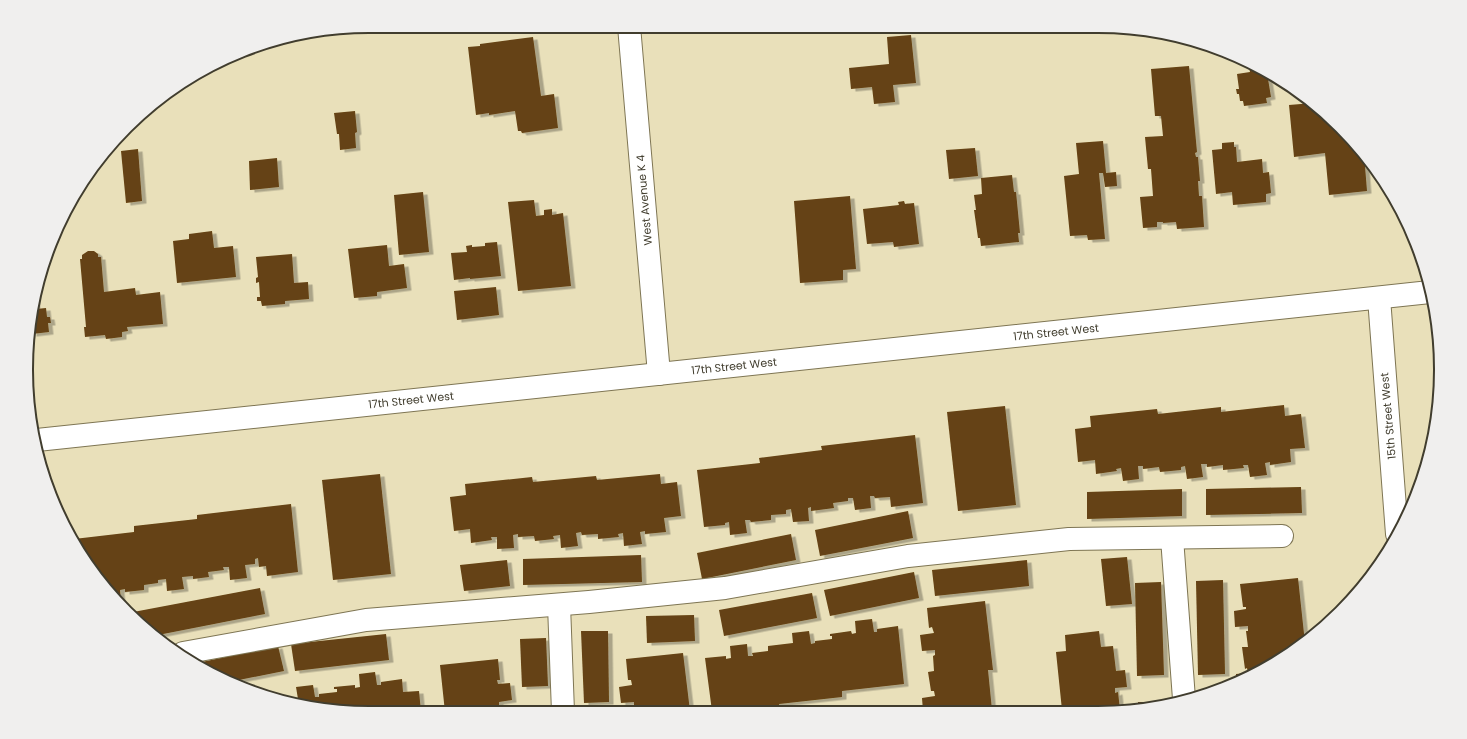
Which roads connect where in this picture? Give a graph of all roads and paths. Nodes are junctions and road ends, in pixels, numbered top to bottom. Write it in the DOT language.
graph roads {
  1 [pos="630,33"];
  2 [pos="1425,293"];
  3 [pos="1379,298"];
  4 [pos="659,374"];
  5 [pos="40,440"];
  6 [pos="1396,524"];
  7 [pos="1282,536"];
  8 [pos="1172,538"];
  9 [pos="559,605"];
  10 [pos="188,652"];
  11 [pos="1184,695"];
  12 [pos="563,706"];
  1 -- 4 [label="street, West Avenue K 4"];
  2 -- 3 [label="street, 17th Street West"];
  3 -- 4 [label="street, 17th Street West"];
  3 -- 6 [label="street, 15th Street West"];
  4 -- 5 [label="street, 17th Street West"];
  7 -- 8 [label="street"];
  8 -- 9 [label="street"];
  8 -- 11 [label="street"];
  9 -- 10 [label="street"];
  9 -- 12 [label="street"];
}
